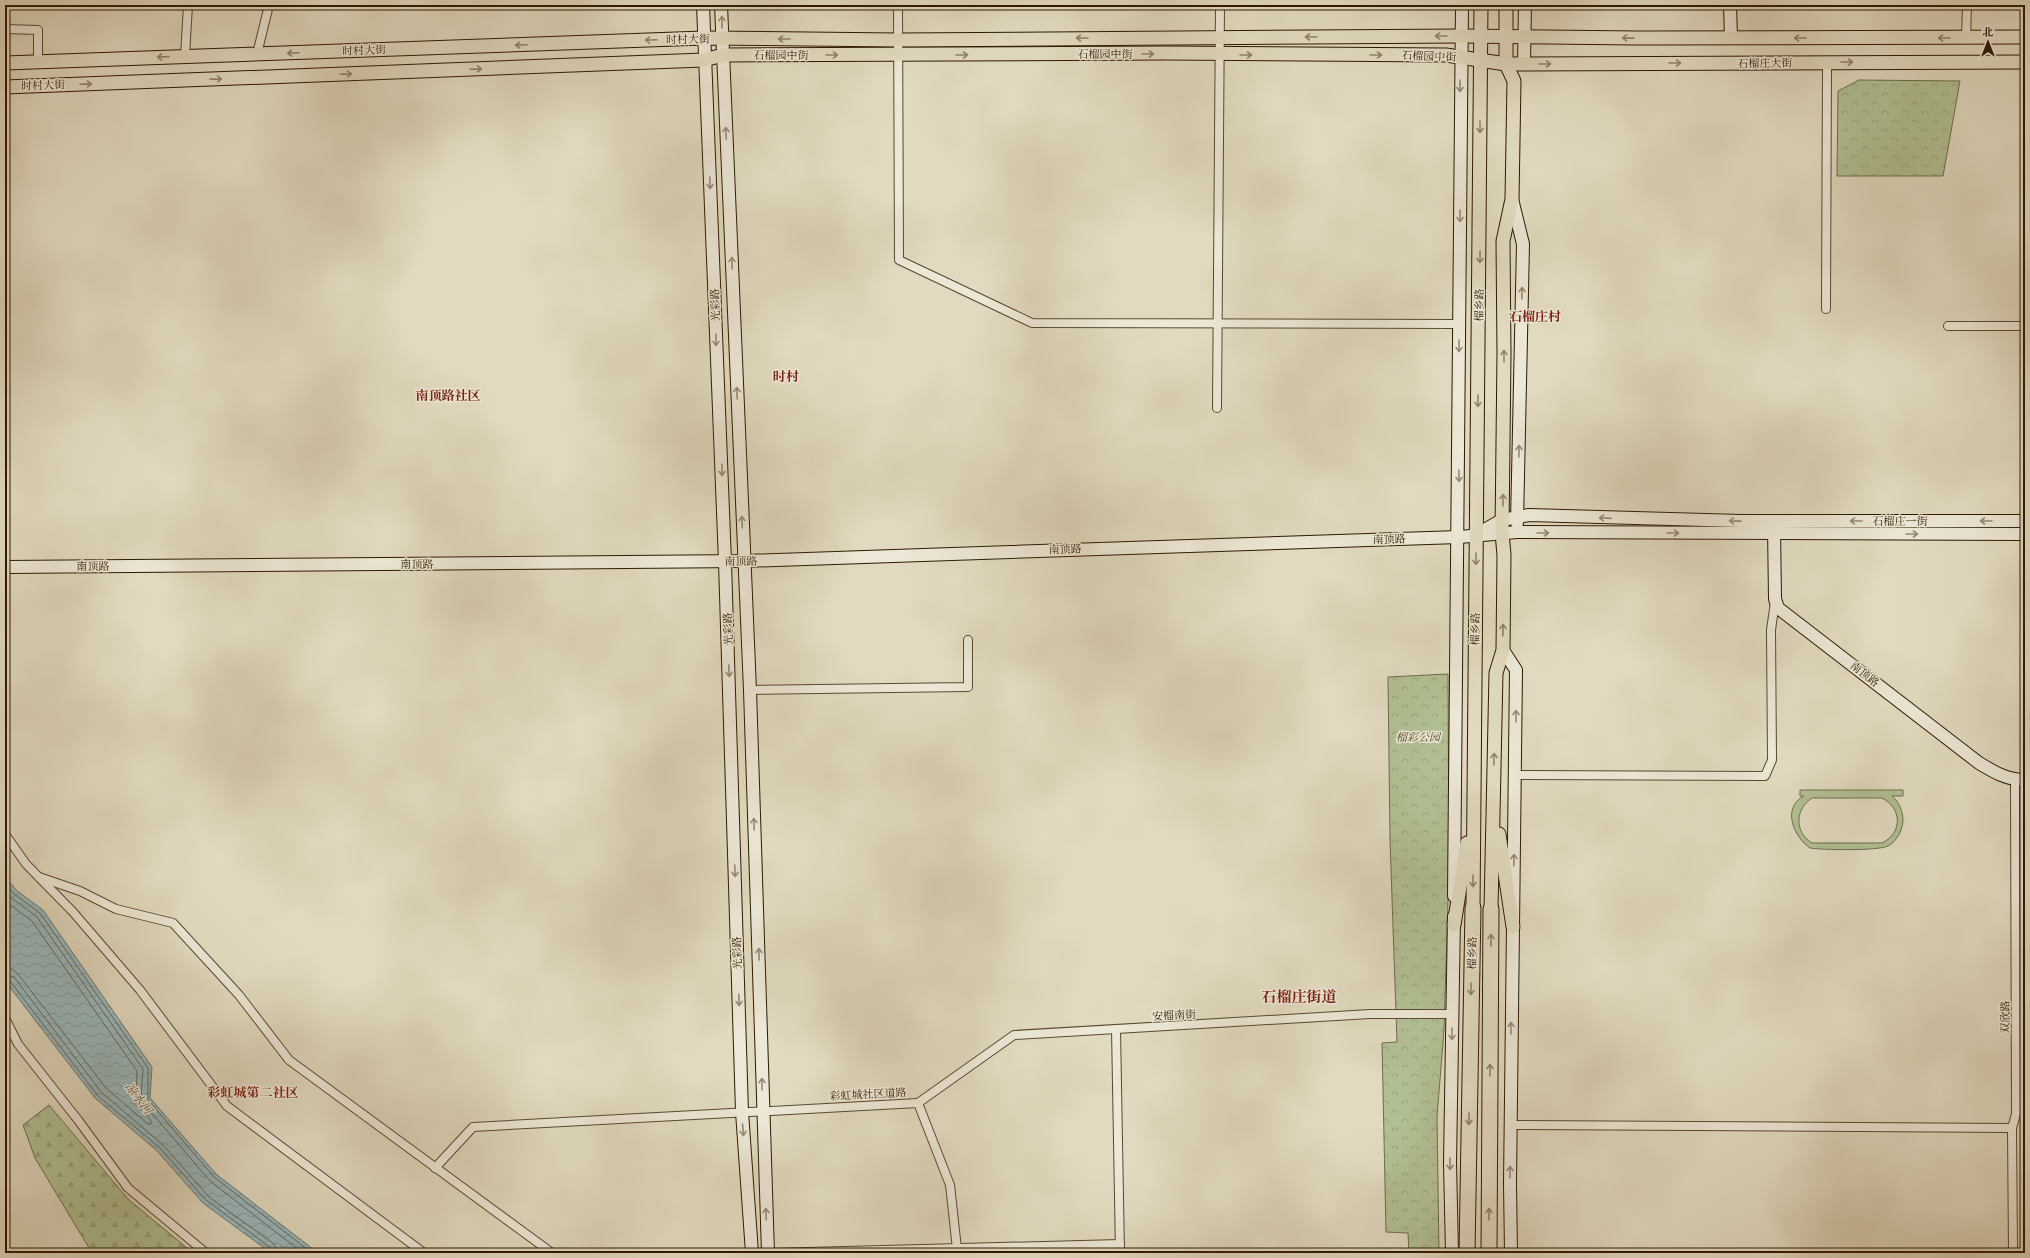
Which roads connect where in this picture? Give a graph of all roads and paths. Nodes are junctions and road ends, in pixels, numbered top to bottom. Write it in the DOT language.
graph roads {
  1 [pos="188,5"];
  2 [pos="269,5"];
  3 [pos="702,5"];
  4 [pos="721,5"];
  5 [pos="898,5"];
  6 [pos="1220,5"];
  7 [pos="1462,5"];
  8 [pos="1481,5"];
  9 [pos="1506,5"];
  10 [pos="1525,5"];
  11 [pos="1730,5"];
  12 [pos="1966,5"];
  13 [pos="5,29"];
  14 [pos="1461,36"];
  15 [pos="1480,36"];
  16 [pos="1506,36"];
  17 [pos="1524,36"];
  18 [pos="1220,37"];
  19 [pos="2025,37"];
  20 [pos="704,38"];
  21 [pos="1731,38"];
  22 [pos="1966,38"];
  23 [pos="722,39"];
  24 [pos="898,40"];
  25 [pos="257,54"];
  26 [pos="723,55"];
  27 [pos="898,55"];
  28 [pos="1220,55"];
  29 [pos="185,56"];
  30 [pos="1461,57"];
  31 [pos="704,60"];
  32 [pos="1480,60"];
  33 [pos="38,62"];
  34 [pos="1827,62"];
  35 [pos="2025,62"];
  36 [pos="5,63"];
  37 [pos="1506,64"];
  38 [pos="1524,64"];
  39 [pos="5,87"];
  40 [pos="1512,199"];
  41 [pos="1826,309"];
  42 [pos="1217,324"];
  43 [pos="1459,324"];
  44 [pos="1948,326"];
  45 [pos="2025,326"];
  46 [pos="1216,408"];
  47 [pos="1517,517"];
  48 [pos="1502,520"];
  49 [pos="2025,521"];
  50 [pos="1774,527"];
  51 [pos="1517,532"];
  52 [pos="1502,533"];
  53 [pos="1476,534"];
  54 [pos="2025,534"];
  55 [pos="1458,536"];
  56 [pos="744,561"];
  57 [pos="725,562"];
  58 [pos="5,567"];
  59 [pos="1775,602"];
  60 [pos="968,640"];
  61 [pos="1503,650"];
  62 [pos="750,690"];
  63 [pos="1515,774"];
  64 [pos="2020,780"];
  65 [pos="1494,798"];
  66 [pos="1473,800"];
  67 [pos="5,834"];
  68 [pos="39,877"];
  69 [pos="1473,908"];
  70 [pos="1491,909"];
  71 [pos="1454,925"];
  72 [pos="1513,927"];
  73 [pos="1452,1014"];
  74 [pos="5,1018"];
  75 [pos="1116,1029"];
  76 [pos="918,1103"];
  77 [pos="763,1111"];
  78 [pos="742,1112"];
  79 [pos="1510,1125"];
  80 [pos="2012,1128"];
  81 [pos="435,1168"];
  82 [pos="1120,1244"];
  83 [pos="957,1249"];
  84 [pos="206,1253"];
  85 [pos="424,1253"];
  86 [pos="552,1253"];
  87 [pos="752,1253"];
  88 [pos="768,1253"];
  89 [pos="1120,1253"];
  90 [pos="1452,1253"];
  91 [pos="1467,1253"];
  92 [pos="1489,1253"];
  93 [pos="1511,1253"];
  94 [pos="2012,1253"];
  1 -- 29 [label="street"];
  2 -- 25 [label="street"];
  3 -- 20 [label="street, 光彩路"];
  23 -- 4 [label="street, 光彩路, one-way"];
  5 -- 24 [label="street"];
  6 -- 18 [label="street"];
  7 -- 14 [label="street, 榴乡路"];
  8 -- 15 [label="main road, 榴乡路"];
  9 -- 16 [label="main road, 榴乡路"];
  10 -- 17 [label="street"];
  11 -- 21 [label="street"];
  12 -- 22 [label="street"];
  13 -- 33 [label="street"];
  14 -- 15 [label="main road, 石榴园中街"];
  14 -- 18 [label="main road, 石榴园中街, one-way"];
  14 -- 30 [label="street, 榴乡路"];
  15 -- 16 [label="main road, 石榴园中街"];
  15 -- 32 [label="main road, 榴乡路"];
  16 -- 17 [label="main road"];
  16 -- 37 [label="main road, 榴乡路"];
  21 -- 17 [label="main road, one-way"];
  17 -- 38 [label="street"];
  18 -- 24 [label="main road, 石榴园中街, one-way"];
  18 -- 28 [label="street"];
  19 -- 22 [label="main road"];
  20 -- 23 [label="main road, 时村大街"];
  20 -- 25 [label="main road, 时村大街, one-way"];
  20 -- 31 [label="street, 光彩路"];
  22 -- 21 [label="main road, one-way"];
  24 -- 23 [label="main road, 石榴园中街, one-way"];
  23 -- 26 [label="street, 光彩路"];
  24 -- 27 [label="street"];
  25 -- 29 [label="main road, 时村大街"];
  26 -- 27 [label="main road, 石榴园中街, one-way"];
  26 -- 31 [label="main road, 石榴园中街"];
  56 -- 26 [label="street, 光彩路, one-way"];
  27 -- 28 [label="main road, 石榴园中街, one-way"];
  27 -- 42 [label="street"];
  28 -- 30 [label="main road, 石榴园中街, one-way"];
  28 -- 42 [label="street"];
  29 -- 33 [label="main road, 时村大街, one-way"];
  30 -- 32 [label="main road, 石榴园中街"];
  30 -- 43 [label="street, 榴乡路, one-way"];
  39 -- 31 [label="main road, 时村大街, one-way"];
  31 -- 57 [label="street, 光彩路, one-way"];
  32 -- 37 [label="main road, 石榴园中街"];
  32 -- 53 [label="main road, 榴乡路, one-way"];
  33 -- 36 [label="main road, 时村大街"];
  34 -- 35 [label="main road, 石榴庄大街, one-way"];
  38 -- 34 [label="main road, 石榴庄大街, one-way"];
  34 -- 41 [label="street"];
  37 -- 38 [label="main road, 石榴庄大街"];
  37 -- 40 [label="main road, 榴乡路"];
  47 -- 40 [label="street, 榴乡路, one-way"];
  48 -- 40 [label="main road, 榴乡路, one-way"];
  42 -- 43 [label="street"];
  42 -- 46 [label="street"];
  43 -- 55 [label="street, 榴乡路, one-way"];
  44 -- 45 [label="street"];
  47 -- 48 [label="street, 南顶路"];
  50 -- 47 [label="street, 南顶路, one-way"];
  47 -- 51 [label="street, 榴乡路"];
  48 -- 52 [label="main road, 榴乡路"];
  48 -- 53 [label="street, 南顶路"];
  49 -- 50 [label="street, 石榴庄一街, one-way"];
  51 -- 50 [label="street, 南顶路, one-way"];
  50 -- 54 [label="street, 石榴庄一街, one-way"];
  50 -- 59 [label="street"];
  51 -- 52 [label="street, 南顶路"];
  52 -- 53 [label="street, 南顶路"];
  61 -- 52 [label="main road, 榴乡路, one-way"];
  53 -- 55 [label="street, 南顶路"];
  53 -- 66 [label="main road, 榴乡路, one-way"];
  55 -- 56 [label="street, 南顶路"];
  55 -- 71 [label="street, 榴乡路"];
  56 -- 57 [label="street, 南顶路"];
  56 -- 62 [label="street, 光彩路"];
  57 -- 58 [label="street, 南顶路"];
  57 -- 78 [label="street, 光彩路, one-way"];
  59 -- 63 [label="street"];
  59 -- 64 [label="street, 南顶路"];
  60 -- 62 [label="street"];
  63 -- 61 [label="street, one-way"];
  65 -- 61 [label="main road, 榴乡路, one-way"];
  77 -- 62 [label="street, 光彩路, one-way"];
  72 -- 63 [label="street, one-way"];
  64 -- 80 [label="street, 双欣路"];
  65 -- 70 [label="main road, 榴乡路"];
  65 -- 72 [label="main road"];
  66 -- 69 [label="main road, 榴乡路, one-way"];
  66 -- 71 [label="main road"];
  67 -- 68 [label="street"];
  68 -- 81 [label="street"];
  68 -- 85 [label="street"];
  69 -- 91 [label="highway, 榴乡路, one-way"];
  92 -- 70 [label="highway, 榴乡路, one-way"];
  71 -- 73 [label="street, 榴乡路"];
  79 -- 72 [label="street, one-way"];
  73 -- 75 [label="street, 安榴南街"];
  73 -- 90 [label="street, 榴乡路, one-way"];
  74 -- 84 [label="street"];
  75 -- 76 [label="street, 安榴南街"];
  75 -- 82 [label="street"];
  76 -- 77 [label="street, 彩虹城社区道路"];
  76 -- 83 [label="street, 彩虹城社区道路"];
  77 -- 78 [label="street, 彩虹城社区道路"];
  88 -- 77 [label="street, 光彩路, one-way"];
  78 -- 81 [label="street, 彩虹城社区道路"];
  78 -- 87 [label="street, 光彩路, one-way"];
  79 -- 80 [label="street"];
  93 -- 79 [label="street, one-way"];
  80 -- 94 [label="street, 双欣路"];
  81 -- 86 [label="street"];
  82 -- 83 [label="street"];
  82 -- 89 [label="street"];
  83 -- 88 [label="street"];
}
